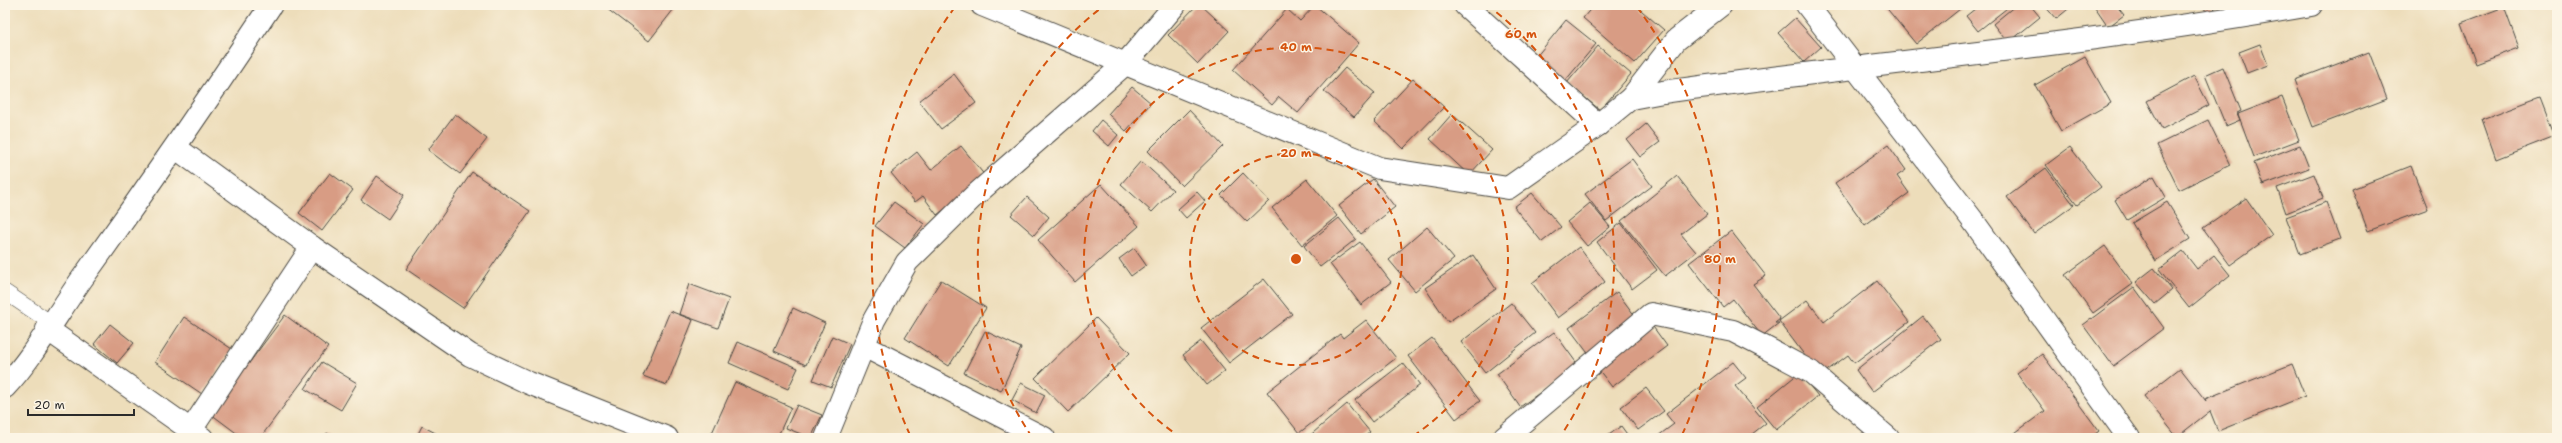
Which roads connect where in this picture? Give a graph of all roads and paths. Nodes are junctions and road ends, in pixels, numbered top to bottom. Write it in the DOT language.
graph roads {
  1 [pos="271,5"];
  2 [pos="982,5"];
  3 [pos="1175,5"];
  4 [pos="1465,5"];
  5 [pos="1721,5"];
  6 [pos="1807,5"];
  7 [pos="2311,5"];
  8 [pos="1125,64"];
  9 [pos="1855,66"];
  10 [pos="1631,98"];
  11 [pos="1598,125"];
  12 [pos="176,148"];
  13 [pos="312,247"];
  14 [pos="5,292"];
  15 [pos="49,326"];
  16 [pos="864,346"];
  17 [pos="5,387"];
  18 [pos="196,434"];
  19 [pos="667,438"];
  20 [pos="826,438"];
  21 [pos="1044,438"];
  22 [pos="1504,438"];
  23 [pos="1888,438"];
  24 [pos="2129,438"];
  1 -- 12 [label="street"];
  2 -- 8 [label="street"];
  3 -- 8 [label="street"];
  4 -- 11 [label="street"];
  5 -- 10 [label="street"];
  6 -- 9 [label="street"];
  7 -- 9 [label="street"];
  8 -- 11 [label="street"];
  8 -- 16 [label="street"];
  9 -- 10 [label="street"];
  9 -- 24 [label="street"];
  10 -- 11 [label="street"];
  12 -- 13 [label="street"];
  12 -- 15 [label="street"];
  13 -- 18 [label="street"];
  13 -- 19 [label="street"];
  14 -- 15 [label="lane"];
  15 -- 17 [label="street"];
  15 -- 18 [label="street"];
  16 -- 20 [label="street"];
  16 -- 21 [label="street"];
  22 -- 23 [label="street"];
}
